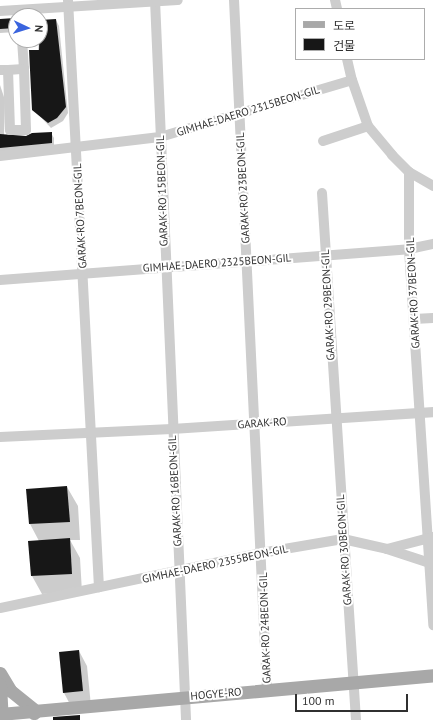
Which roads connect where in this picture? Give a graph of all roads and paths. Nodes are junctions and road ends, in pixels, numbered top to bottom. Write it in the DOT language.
graph roads {
  1 [pos="178,0"];
  2 [pos="234,0"];
  3 [pos="155,1"];
  4 [pos="69,4"];
  5 [pos="0,12"];
  6 [pos="23,48"];
  7 [pos="347,60"];
  8 [pos="24,69"];
  9 [pos="4,70"];
  10 [pos="352,80"];
  11 [pos="240,115"];
  12 [pos="368,126"];
  13 [pos="160,137"];
  14 [pos="323,141"];
  15 [pos="77,149"];
  16 [pos="0,156"];
  17 [pos="409,172"];
  18 [pos="433,186"];
  19 [pos="322,193"];
  20 [pos="433,244"];
  21 [pos="409,249"];
  22 [pos="325,255"];
  23 [pos="246,261"];
  24 [pos="165,267"];
  25 [pos="82,273"];
  26 [pos="0,280"];
  27 [pos="433,318"];
  28 [pos="414,320"];
  29 [pos="433,412"];
  30 [pos="420,413"];
  31 [pos="335,417"];
  32 [pos="253,424"];
  33 [pos="172,429"];
  34 [pos="90,432"];
  35 [pos="0,437"];
  36 [pos="430,538"];
  37 [pos="343,539"];
  38 [pos="387,549"];
  39 [pos="261,553"];
  40 [pos="431,564"];
  41 [pos="178,571"];
  42 [pos="99,587"];
  43 [pos="0,608"];
  44 [pos="433,625"];
  45 [pos="0,673"];
  46 [pos="433,675"];
  47 [pos="354,683"];
  48 [pos="0,684"];
  49 [pos="267,690"];
  50 [pos="185,697"];
  51 [pos="36,711"];
  52 [pos="1,716"];
  53 [pos="25,720"];
  54 [pos="186,720"];
  55 [pos="356,720"];
  1 -- 3 [label="street"];
  2 -- 11 [label="street, GARAK-RO 23BEON-GIL"];
  3 -- 4 [label="street"];
  3 -- 13 [label="street, GARAK-RO 15BEON-GIL"];
  4 -- 5 [label="street"];
  4 -- 15 [label="street, GARAK-RO 7BEON-GIL"];
  6 -- 8 [label="street"];
  7 -- 10 [label="street"];
  8 -- 9 [label="street"];
  8 -- 9 [label="street"];
  10 -- 11 [label="street, GIMHAE-DAERO 2315BEON-GIL"];
  10 -- 12 [label="street"];
  11 -- 13 [label="street, GIMHAE-DAERO 2315BEON-GIL"];
  11 -- 23 [label="street, GARAK-RO 23BEON-GIL"];
  12 -- 14 [label="street"];
  12 -- 17 [label="street"];
  13 -- 15 [label="street, GIMHAE-DAERO 2315BEON-GIL"];
  13 -- 24 [label="street, GARAK-RO 15BEON-GIL"];
  15 -- 16 [label="street, GIMHAE-DAERO 2315BEON-GIL"];
  15 -- 25 [label="street, GARAK-RO 7BEON-GIL"];
  17 -- 18 [label="street"];
  17 -- 21 [label="street, GARAK-RO 37BEON-GIL"];
  19 -- 22 [label="street, GARAK-RO 29BEON-GIL"];
  20 -- 21 [label="street, GIMHAE-DAERO 2325BEON-GIL"];
  21 -- 22 [label="street, GIMHAE-DAERO 2325BEON-GIL"];
  21 -- 28 [label="street, GARAK-RO 37BEON-GIL"];
  22 -- 23 [label="street, GIMHAE-DAERO 2325BEON-GIL"];
  22 -- 31 [label="street, GARAK-RO 29BEON-GIL"];
  23 -- 24 [label="street, GIMHAE-DAERO 2325BEON-GIL"];
  23 -- 32 [label="street, GARAK-RO 23BEON-GIL"];
  24 -- 25 [label="street, GIMHAE-DAERO 2325BEON-GIL"];
  24 -- 33 [label="street, GARAK-RO 15BEON-GIL"];
  25 -- 26 [label="street, GIMHAE-DAERO 2325BEON-GIL"];
  25 -- 34 [label="street, GARAK-RO 7BEON-GIL"];
  27 -- 28 [label="street"];
  28 -- 30 [label="street, GARAK-RO 37BEON-GIL"];
  29 -- 30 [label="street, GARAK-RO"];
  30 -- 31 [label="street, GARAK-RO"];
  30 -- 36 [label="street, GARAK-RO 37BEON-GIL"];
  31 -- 32 [label="street, GARAK-RO"];
  31 -- 37 [label="street, GARAK-RO 30BEON-GIL"];
  32 -- 33 [label="street, GARAK-RO"];
  32 -- 39 [label="street, GARAK-RO 24BEON-GIL"];
  33 -- 34 [label="street, GARAK-RO"];
  33 -- 41 [label="street, GARAK-RO 16BEON-GIL"];
  34 -- 35 [label="street, GARAK-RO"];
  34 -- 42 [label="street"];
  36 -- 38 [label="street"];
  36 -- 40 [label="street, GARAK-RO 37BEON-GIL"];
  37 -- 38 [label="street, GIMHAE-DAERO 2355BEON-GIL"];
  37 -- 39 [label="street, GIMHAE-DAERO 2355BEON-GIL"];
  37 -- 47 [label="street, GARAK-RO 30BEON-GIL"];
  38 -- 40 [label="street, GIMHAE-DAERO 2355BEON-GIL"];
  39 -- 41 [label="street, GIMHAE-DAERO 2355BEON-GIL"];
  39 -- 49 [label="street, GARAK-RO 24BEON-GIL"];
  40 -- 44 [label="street, GARAK-RO 37BEON-GIL"];
  41 -- 42 [label="street, GIMHAE-DAERO 2355BEON-GIL"];
  41 -- 50 [label="street, GARAK-RO 16BEON-GIL"];
  42 -- 43 [label="street, GIMHAE-DAERO 2355BEON-GIL"];
  45 -- 51 [label="main road"];
  46 -- 47 [label="main road, HOGYE-RO"];
  47 -- 49 [label="main road, HOGYE-RO"];
  47 -- 55 [label="street, GARAK-RO 30BEON-GIL"];
  48 -- 52 [label="main road"];
  49 -- 50 [label="main road, HOGYE-RO"];
  50 -- 51 [label="main road, HOGYE-RO"];
  50 -- 54 [label="street, GARAK-RO 16BEON-GIL"];
  51 -- 52 [label="main road, HOGYE-RO"];
  51 -- 53 [label="main road"];
}
